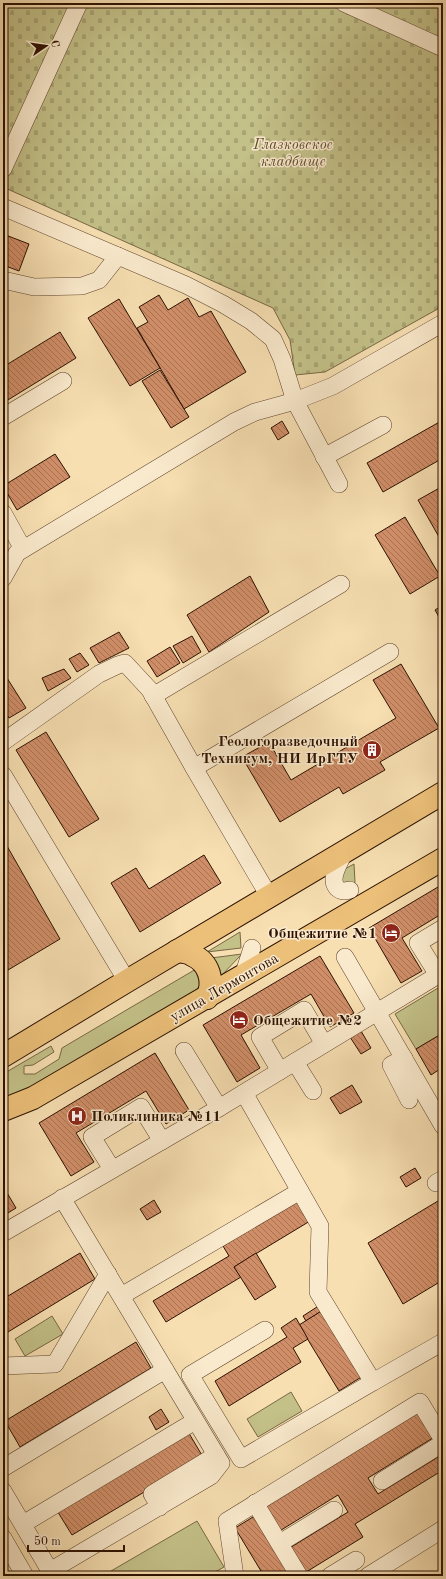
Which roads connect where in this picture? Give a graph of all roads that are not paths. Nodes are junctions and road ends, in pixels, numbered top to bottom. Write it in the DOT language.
graph roads {
  1 [pos="79,3"];
  2 [pos="344,3"];
  3 [pos="443,48"];
  4 [pos="3,169"];
  5 [pos="3,207"];
  6 [pos="118,256"];
  7 [pos="3,280"];
  8 [pos="443,323"];
  9 [pos="63,381"];
  10 [pos="295,401"];
  11 [pos="3,417"];
  12 [pos="383,425"];
  13 [pos="324,457"];
  14 [pos="338,484"];
  15 [pos="3,513"];
  16 [pos="23,549"];
  17 [pos="3,578"];
  18 [pos="341,584"];
  19 [pos="390,652"];
  20 [pos="153,696"];
  21 [pos="3,742"];
  22 [pos="194,768"];
  23 [pos="3,775"];
  24 [pos="443,793"];
  25 [pos="345,851"];
  26 [pos="443,859"];
  27 [pos="350,890"];
  28 [pos="269,896"];
  29 [pos="443,928"];
  30 [pos="252,948"];
  31 [pos="177,951"];
  32 [pos="345,957"];
  33 [pos="440,974"];
  34 [pos="243,976"];
  35 [pos="127,981"];
  36 [pos="207,998"];
  37 [pos="378,1012"];
  38 [pos="324,1044"];
  39 [pos="184,1051"];
  40 [pos="3,1056"];
  41 [pos="404,1058"];
  42 [pos="295,1062"];
  43 [pos="280,1071"];
  44 [pos="313,1091"];
  45 [pos="244,1093"];
  46 [pos="33,1098"];
  47 [pos="409,1100"];
  48 [pos="219,1108"];
  49 [pos="3,1110"];
  50 [pos="3,1116"];
  51 [pos="443,1126"];
  52 [pos="162,1141"];
  53 [pos="112,1169"];
  54 [pos="300,1191"];
  55 [pos="62,1198"];
  56 [pos="3,1233"];
  57 [pos="108,1274"];
  58 [pos="128,1292"];
  59 [pos="266,1330"];
  60 [pos="443,1342"];
  61 [pos="3,1366"];
  62 [pos="165,1370"];
  63 [pos="373,1382"];
  64 [pos="195,1421"];
  65 [pos="443,1442"];
  66 [pos="3,1468"];
  67 [pos="382,1481"];
  68 [pos="3,1491"];
  69 [pos="255,1503"];
  70 [pos="334,1510"];
  71 [pos="23,1524"];
  72 [pos="443,1529"];
  73 [pos="3,1538"];
  74 [pos="280,1543"];
  75 [pos="356,1560"];
  76 [pos="52,1574"];
  77 [pos="25,1576"];
  78 [pos="235,1576"];
  79 [pos="299,1576"];
  80 [pos="330,1576"];
  81 [pos="368,1576"];
  1 -- 4 [label="street"];
  2 -- 3 [label="street"];
  5 -- 6 [label="street"];
  6 -- 7 [label="street"];
  6 -- 10 [label="street"];
  8 -- 10 [label="street"];
  9 -- 11 [label="street"];
  10 -- 13 [label="street"];
  10 -- 16 [label="street"];
  12 -- 13 [label="street"];
  13 -- 14 [label="street"];
  15 -- 16 [label="street"];
  16 -- 17 [label="street"];
  18 -- 20 [label="street"];
  19 -- 22 [label="street"];
  20 -- 21 [label="street"];
  20 -- 22 [label="street"];
  22 -- 28 [label="street"];
  23 -- 35 [label="street"];
  24 -- 25 [label="main road"];
  25 -- 27 [label="street"];
  25 -- 28 [label="main road"];
  26 -- 34 [label="main road, улица Лермонтова"];
  28 -- 31 [label="main road"];
  29 -- 33 [label="street"];
  30 -- 34 [label="street"];
  31 -- 35 [label="main road"];
  31 -- 36 [label="main road"];
  32 -- 37 [label="street"];
  33 -- 37 [label="street"];
  34 -- 36 [label="main road, улица Лермонтова"];
  35 -- 40 [label="main road"];
  36 -- 46 [label="main road, улица Лермонтова"];
  37 -- 38 [label="street"];
  37 -- 41 [label="street"];
  38 -- 42 [label="street"];
  38 -- 43 [label="street"];
  39 -- 48 [label="street"];
  41 -- 47 [label="street"];
  41 -- 51 [label="street"];
  42 -- 43 [label="street"];
  42 -- 44 [label="street"];
  43 -- 45 [label="street"];
  45 -- 48 [label="street"];
  45 -- 54 [label="street"];
  46 -- 49 [label="main road, улица Лермонтова"];
  46 -- 50 [label="main road"];
  48 -- 52 [label="street"];
  52 -- 53 [label="street"];
  52 -- 53 [label="street"];
  53 -- 55 [label="street"];
  54 -- 58 [label="street"];
  54 -- 63 [label="street"];
  55 -- 56 [label="street"];
  55 -- 57 [label="street"];
  57 -- 61 [label="street"];
  57 -- 62 [label="street"];
  59 -- 63 [label="street"];
  60 -- 63 [label="street"];
  62 -- 64 [label="street"];
  62 -- 66 [label="street"];
  64 -- 71 [label="street"];
  64 -- 76 [label="street"];
  65 -- 67 [label="street"];
  65 -- 69 [label="street"];
  68 -- 71 [label="street"];
  69 -- 74 [label="street"];
  69 -- 78 [label="street"];
  70 -- 74 [label="street"];
  71 -- 76 [label="street"];
  72 -- 81 [label="street"];
  73 -- 77 [label="street"];
  74 -- 79 [label="street"];
  75 -- 80 [label="street"];
}
